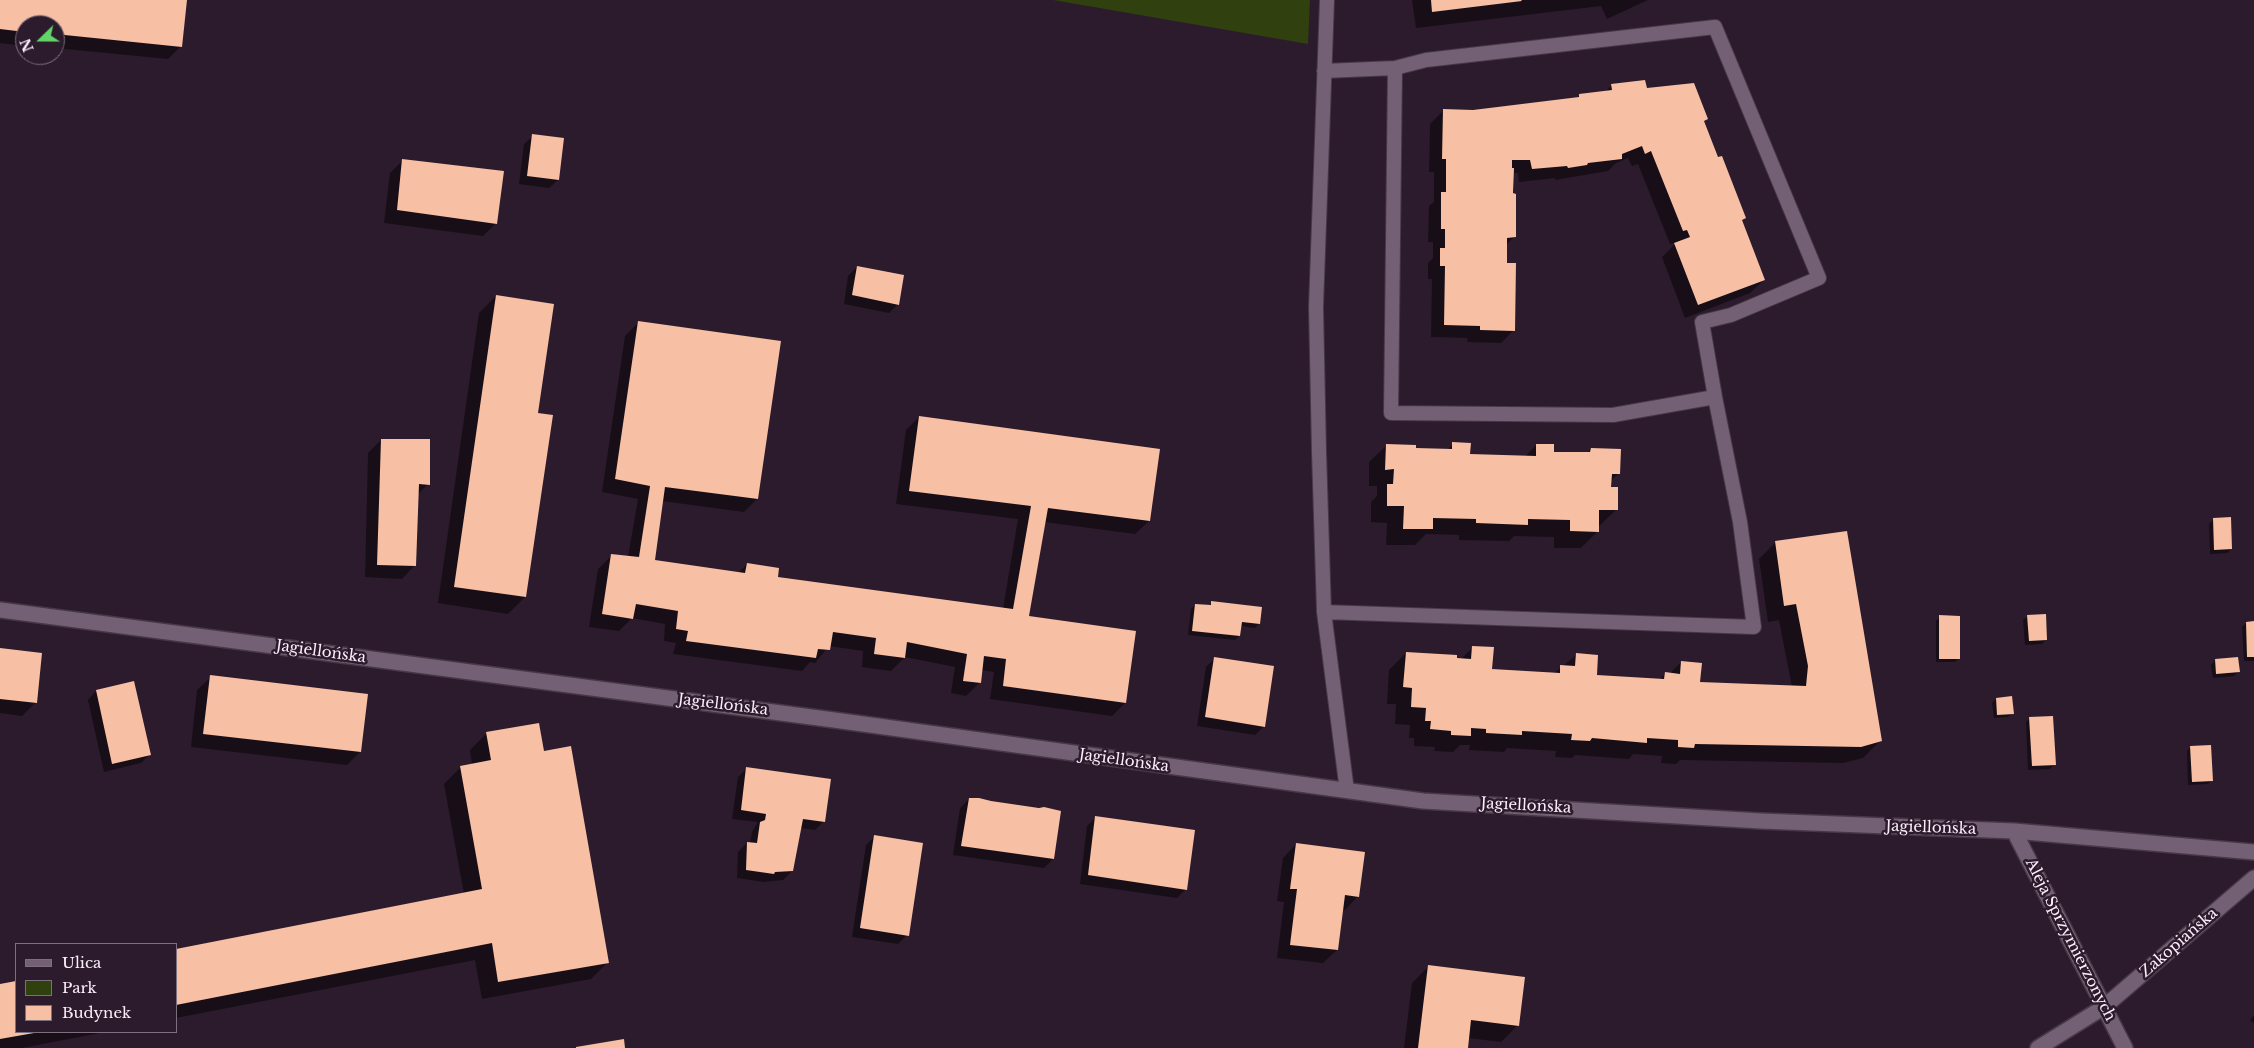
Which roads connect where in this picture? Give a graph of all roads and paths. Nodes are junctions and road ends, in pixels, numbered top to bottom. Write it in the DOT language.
graph roads {
  1 [pos="1327,0"];
  2 [pos="1396,68"];
  3 [pos="1324,72"];
  4 [pos="1715,397"];
  5 [pos="0,610"];
  6 [pos="1324,612"];
  7 [pos="1347,791"];
  8 [pos="2014,831"];
  9 [pos="2254,852"];
  10 [pos="2254,878"];
  11 [pos="2104,1007"];
  12 [pos="2038,1048"];
  13 [pos="2125,1048"];
  1 -- 3 [label="lane"];
  2 -- 3 [label="lane"];
  2 -- 4 [label="lane"];
  2 -- 4 [label="lane"];
  3 -- 6 [label="lane"];
  4 -- 6 [label="lane"];
  5 -- 7 [label="street, Jagiellońska"];
  6 -- 7 [label="lane"];
  7 -- 8 [label="street, Jagiellońska"];
  8 -- 9 [label="street, Jagiellońska"];
  8 -- 11 [label="street, Aleja Sprzymierzonych"];
  10 -- 11 [label="street, Zakopiańska"];
  11 -- 12 [label="street, Zakopiańska"];
  11 -- 13 [label="street, Aleja Sprzymierzonych"];
}
